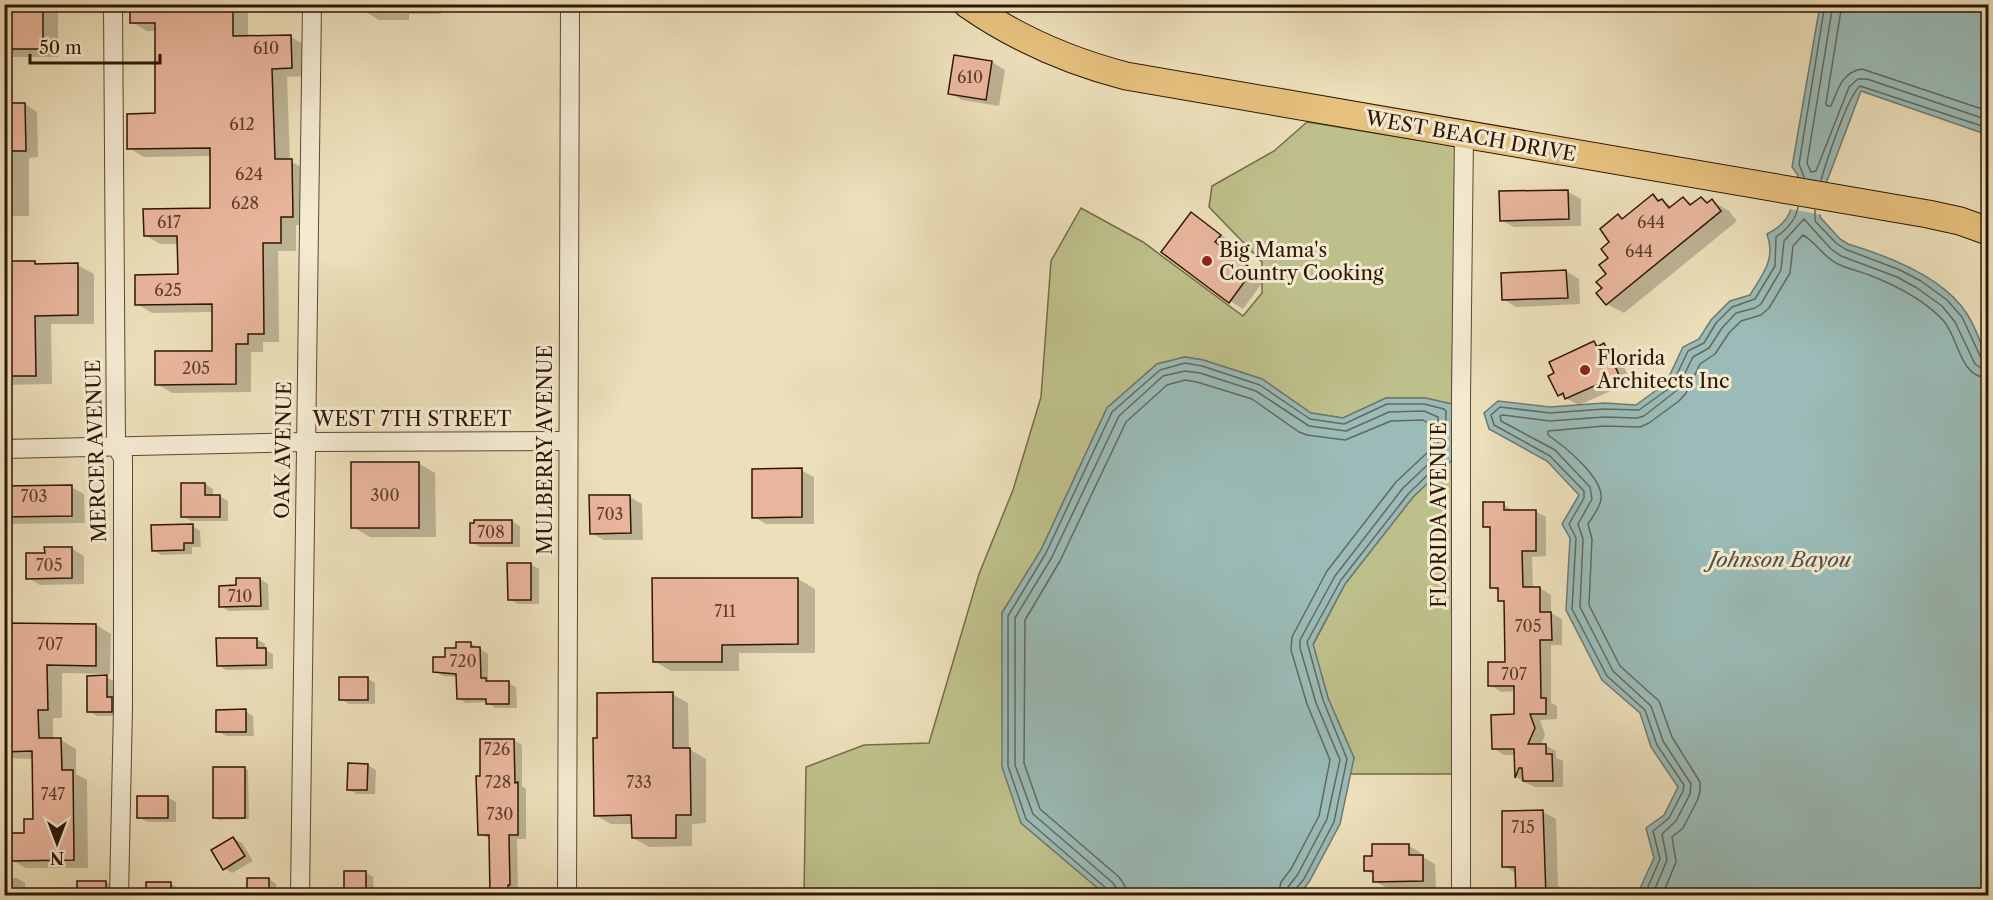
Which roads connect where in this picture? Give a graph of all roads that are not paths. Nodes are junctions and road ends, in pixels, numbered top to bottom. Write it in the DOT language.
graph roads {
  1 [pos="113,4"];
  2 [pos="312,4"];
  3 [pos="570,4"];
  4 [pos="967,4"];
  5 [pos="1464,135"];
  6 [pos="1989,231"];
  7 [pos="567,441"];
  8 [pos="305,442"];
  9 [pos="116,446"];
  10 [pos="4,448"];
  11 [pos="119,896"];
  12 [pos="300,896"];
  13 [pos="567,896"];
  14 [pos="1461,896"];
  1 -- 9 [label="street, MERCER AVENUE"];
  2 -- 8 [label="street, OAK AVENUE"];
  3 -- 7 [label="street, MULBERRY AVENUE"];
  4 -- 5 [label="main road, WEST BEACH DRIVE"];
  5 -- 6 [label="main road, WEST BEACH DRIVE"];
  5 -- 14 [label="street, FLORIDA AVENUE"];
  7 -- 8 [label="street, WEST 7TH STREET"];
  7 -- 13 [label="street, MULBERRY AVENUE"];
  8 -- 9 [label="street, WEST 7TH STREET"];
  8 -- 12 [label="street, OAK AVENUE"];
  9 -- 10 [label="street, WEST 7TH STREET"];
  9 -- 11 [label="street, MERCER AVENUE"];
}
